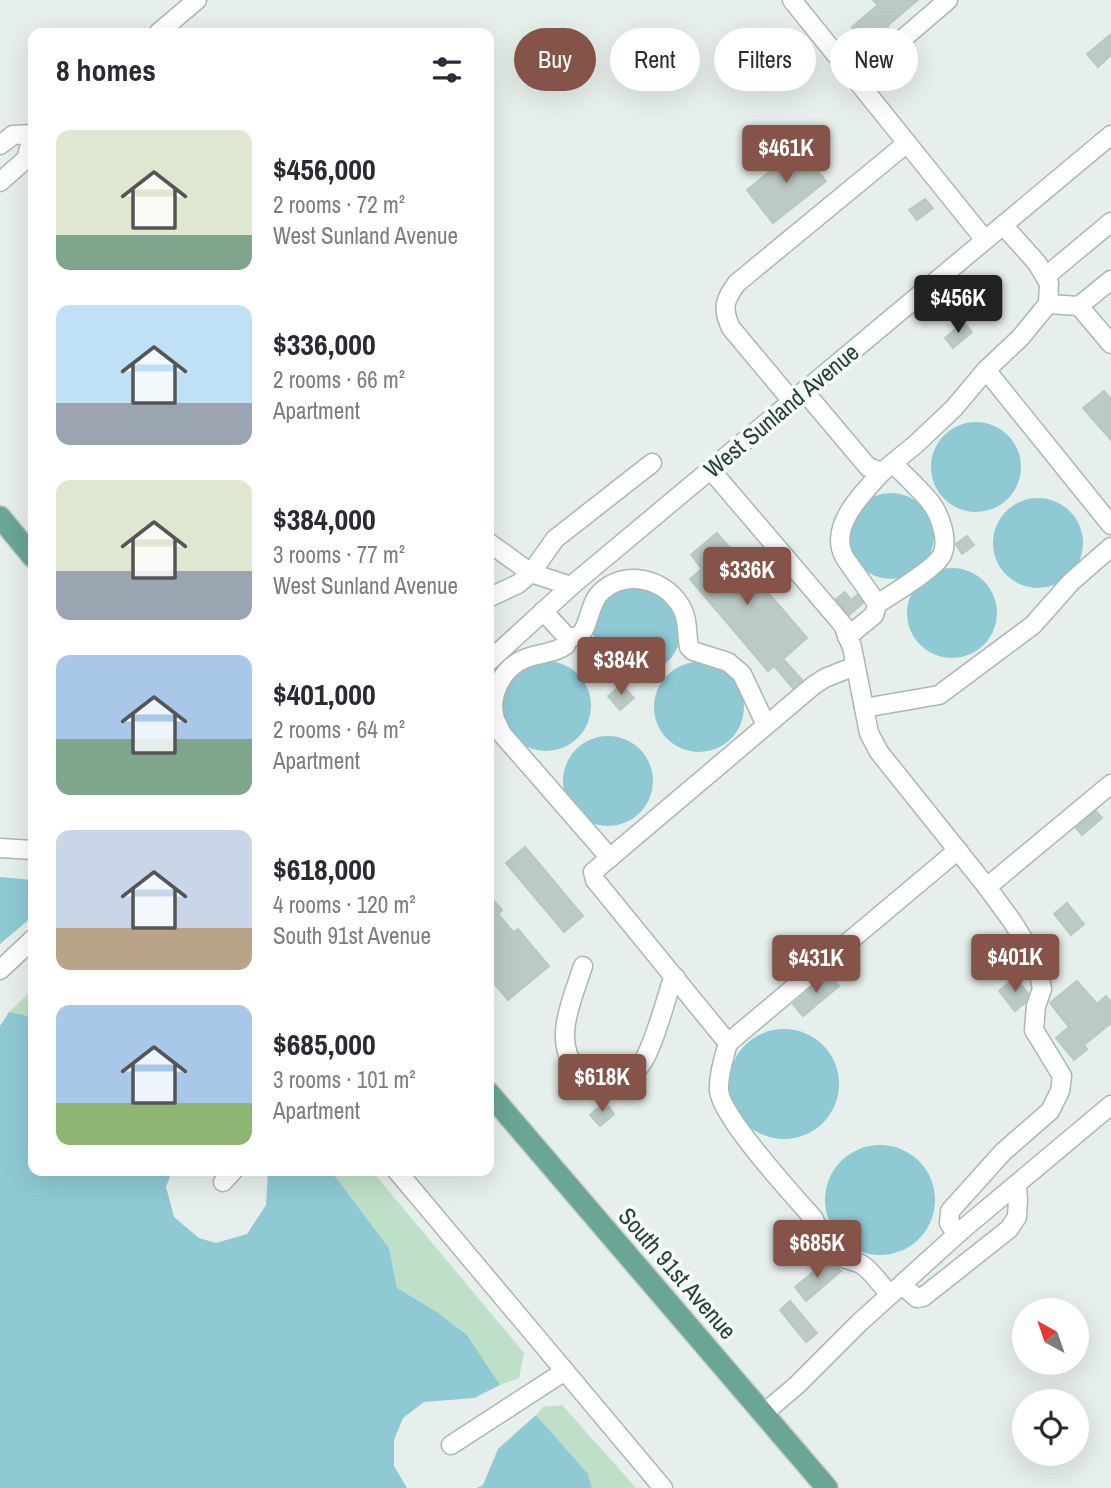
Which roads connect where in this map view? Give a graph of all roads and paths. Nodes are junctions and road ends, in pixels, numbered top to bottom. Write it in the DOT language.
graph roads {
  1 [pos="197,0"];
  2 [pos="948,0"];
  3 [pos="794,1"];
  4 [pos="164,28"];
  5 [pos="915,28"];
  6 [pos="830,46"];
  7 [pos="866,91"];
  8 [pos="28,134"];
  9 [pos="1111,135"];
  10 [pos="907,143"];
  11 [pos="0,145"];
  12 [pos="28,152"];
  13 [pos="0,182"];
  14 [pos="1111,222"];
  15 [pos="1003,225"];
  16 [pos="985,240"];
  17 [pos="1045,277"];
  18 [pos="1111,280"];
  19 [pos="1048,304"];
  20 [pos="1079,306"];
  21 [pos="1111,344"];
  22 [pos="986,370"];
  23 [pos="798,396"];
  24 [pos="652,463"];
  25 [pos="887,468"];
  26 [pos="710,469"];
  27 [pos="0,517"];
  28 [pos="1111,525"];
  29 [pos="494,546"];
  30 [pos="1111,547"];
  31 [pos="28,551"];
  32 [pos="531,573"];
  33 [pos="571,586"];
  34 [pos="494,595"];
  35 [pos="877,604"];
  36 [pos="543,611"];
  37 [pos="847,636"];
  38 [pos="568,638"];
  39 [pos="494,656"];
  40 [pos="855,666"];
  41 [pos="864,708"];
  42 [pos="766,725"];
  43 [pos="1111,784"];
  44 [pos="0,848"];
  45 [pos="28,850"];
  46 [pos="958,850"];
  47 [pos="610,858"];
  48 [pos="987,887"];
  49 [pos="28,944"];
  50 [pos="583,966"];
  51 [pos="0,970"];
  52 [pos="676,978"];
  53 [pos="728,1043"];
  54 [pos="494,1099"];
  55 [pos="1111,1105"];
  56 [pos="401,1176"];
  57 [pos="1017,1185"];
  58 [pos="963,1229"];
  59 [pos="896,1290"];
  60 [pos="565,1371"];
  61 [pos="764,1413"];
  62 [pos="451,1445"];
  63 [pos="663,1488"];
  64 [pos="827,1488"];
  1 -- 4 [label="street"];
  2 -- 5 [label="street"];
  3 -- 6 [label="street"];
  7 -- 10 [label="street"];
  8 -- 11 [label="street"];
  9 -- 15 [label="street, West Sunland Avenue"];
  10 -- 16 [label="street"];
  10 -- 23 [label="street"];
  12 -- 13 [label="street"];
  14 -- 17 [label="street"];
  15 -- 16 [label="street, West Sunland Avenue"];
  15 -- 17 [label="street"];
  16 -- 23 [label="street, West Sunland Avenue"];
  17 -- 19 [label="street"];
  18 -- 20 [label="street"];
  19 -- 20 [label="street"];
  19 -- 22 [label="street"];
  20 -- 21 [label="street"];
  22 -- 25 [label="street"];
  22 -- 28 [label="street"];
  23 -- 25 [label="street"];
  23 -- 26 [label="street, West Sunland Avenue"];
  24 -- 32 [label="street"];
  25 -- 35 [label="street"];
  25 -- 35 [label="street"];
  26 -- 33 [label="street, West Sunland Avenue"];
  26 -- 37 [label="street"];
  27 -- 31 [label="main road"];
  29 -- 32 [label="street"];
  30 -- 41 [label="street"];
  32 -- 33 [label="street"];
  32 -- 34 [label="street"];
  33 -- 36 [label="street, West Sunland Avenue"];
  35 -- 37 [label="street"];
  36 -- 38 [label="street"];
  36 -- 39 [label="street, West Sunland Avenue"];
  37 -- 40 [label="street"];
  38 -- 42 [label="street"];
  38 -- 47 [label="street"];
  40 -- 41 [label="street"];
  40 -- 42 [label="street"];
  41 -- 46 [label="street"];
  42 -- 47 [label="street"];
  43 -- 48 [label="street"];
  44 -- 45 [label="street"];
  46 -- 48 [label="street"];
  46 -- 53 [label="street"];
  47 -- 52 [label="street"];
  48 -- 58 [label="street"];
  49 -- 51 [label="street"];
  50 -- 52 [label="street"];
  52 -- 53 [label="street"];
  53 -- 59 [label="street"];
  54 -- 61 [label="main road, South 91st Avenue"];
  55 -- 57 [label="street"];
  56 -- 60 [label="street"];
  57 -- 58 [label="street"];
  57 -- 59 [label="street"];
  58 -- 59 [label="street"];
  59 -- 61 [label="street"];
  60 -- 62 [label="street"];
  60 -- 63 [label="street"];
  61 -- 64 [label="main road, South 91st Avenue"];
}
